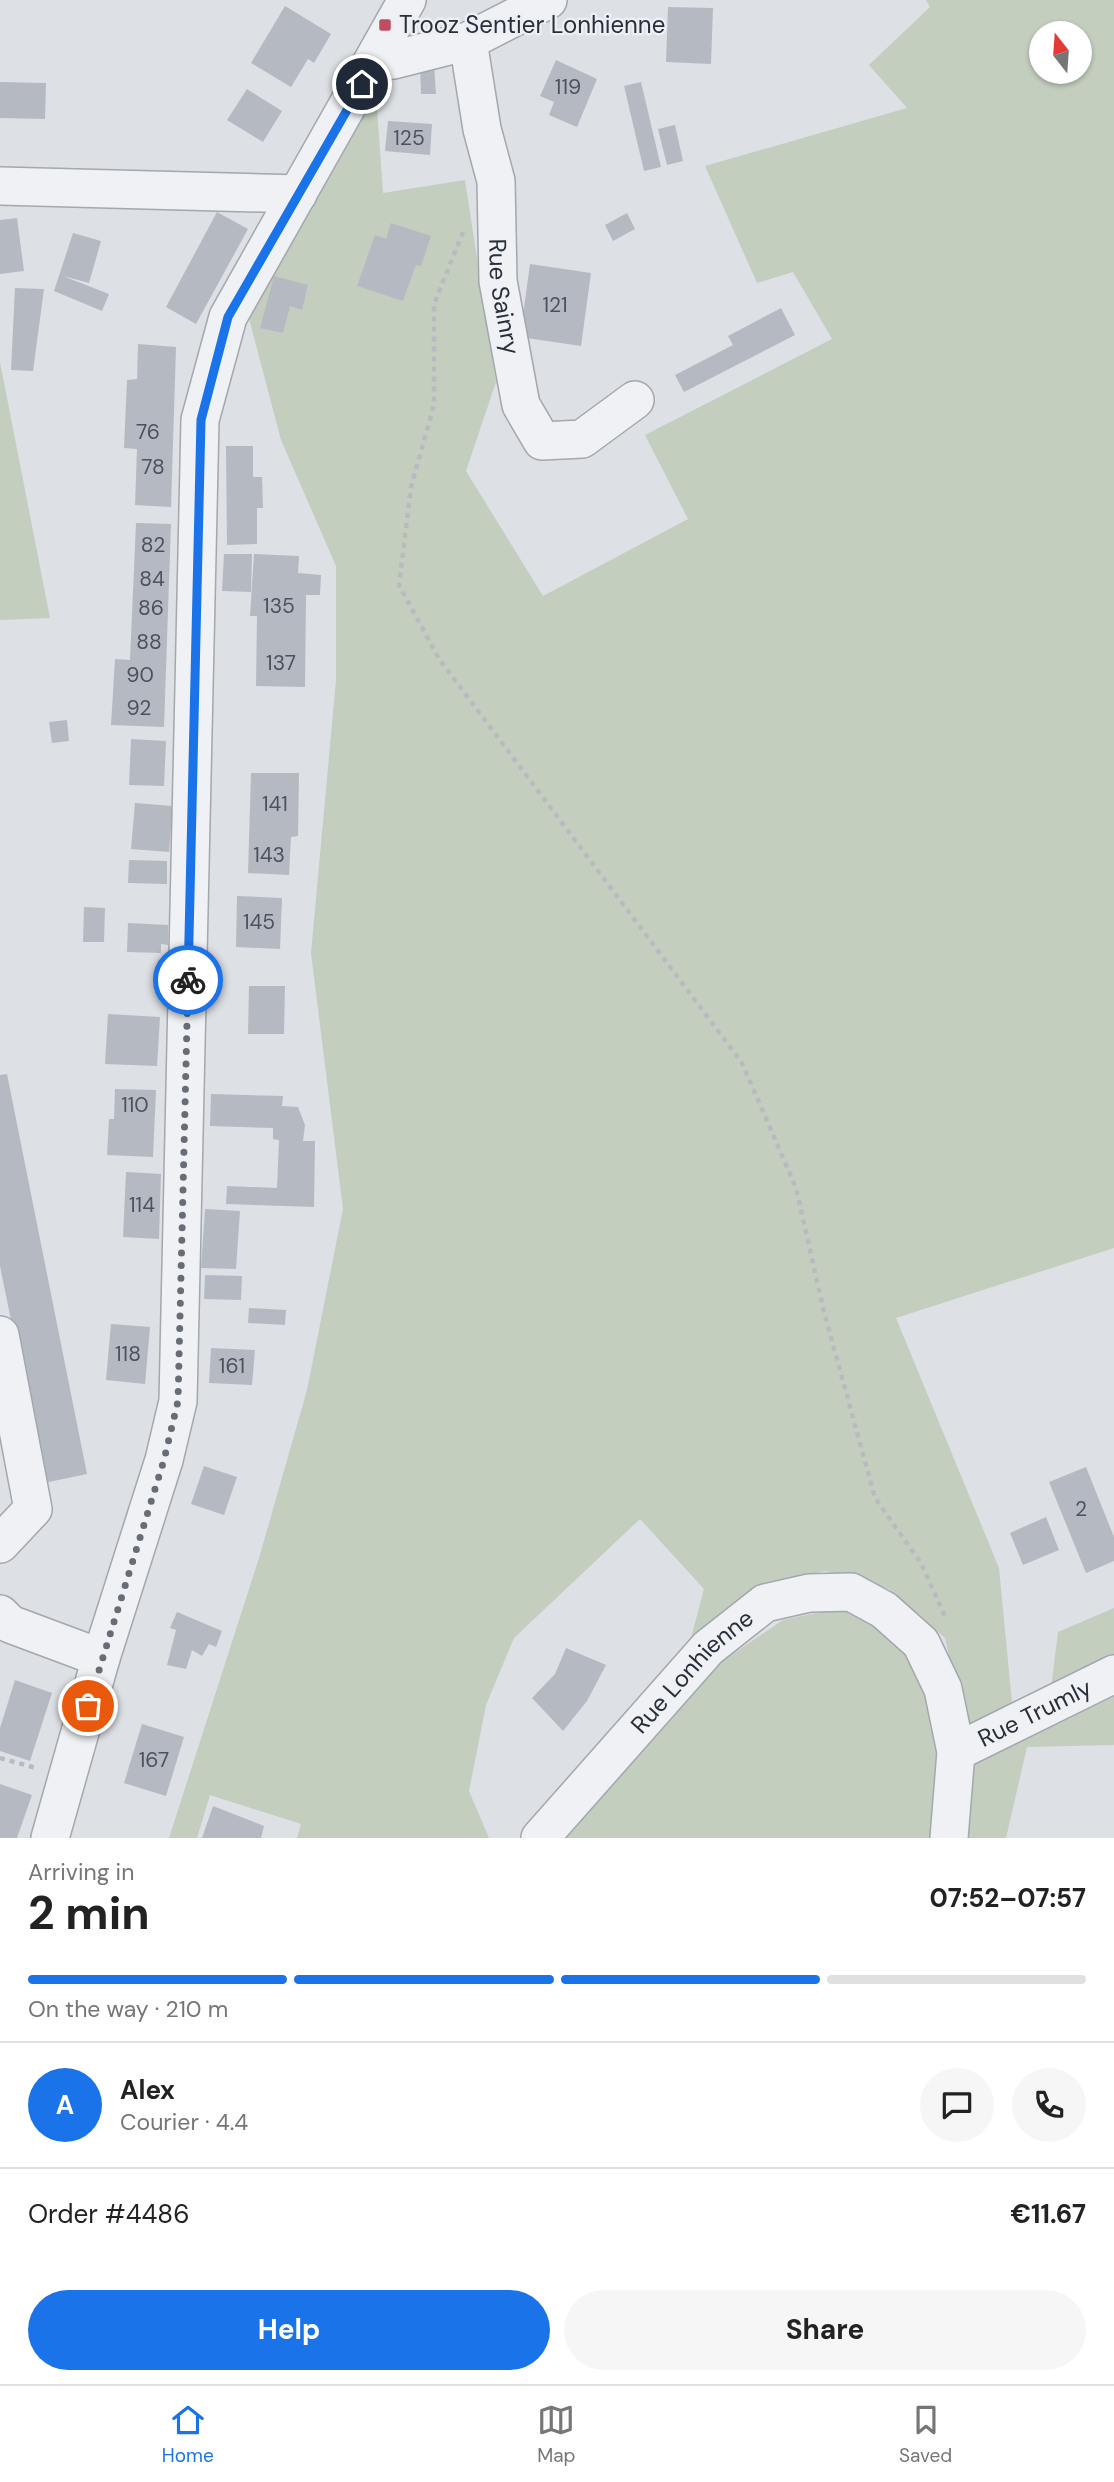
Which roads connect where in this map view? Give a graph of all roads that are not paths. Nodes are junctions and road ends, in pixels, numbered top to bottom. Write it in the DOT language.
graph roads {
  1 [pos="407,0"];
  2 [pos="548,0"];
  3 [pos="468,41"];
  4 [pos="374,62"];
  5 [pos="0,186"];
  6 [pos="298,194"];
  7 [pos="635,400"];
  8 [pos="0,1335"];
  9 [pos="0,1544"];
  10 [pos="0,1614"];
  11 [pos="101,1658"];
  12 [pos="1114,1674"];
  13 [pos="956,1752"];
  14 [pos="50,1838"];
  15 [pos="540,1838"];
  16 [pos="949,1838"];
  1 -- 4 [label="street"];
  2 -- 3 [label="street"];
  3 -- 4 [label="street"];
  3 -- 7 [label="street, Rue Sainry"];
  4 -- 6 [label="street"];
  5 -- 6 [label="street"];
  6 -- 11 [label="street"];
  8 -- 9 [label="street"];
  10 -- 11 [label="street"];
  11 -- 14 [label="street"];
  12 -- 13 [label="street, Rue Trumly"];
  13 -- 15 [label="street, Rue Lonhienne"];
  13 -- 16 [label="street, Rue Lonhienne"];
}
